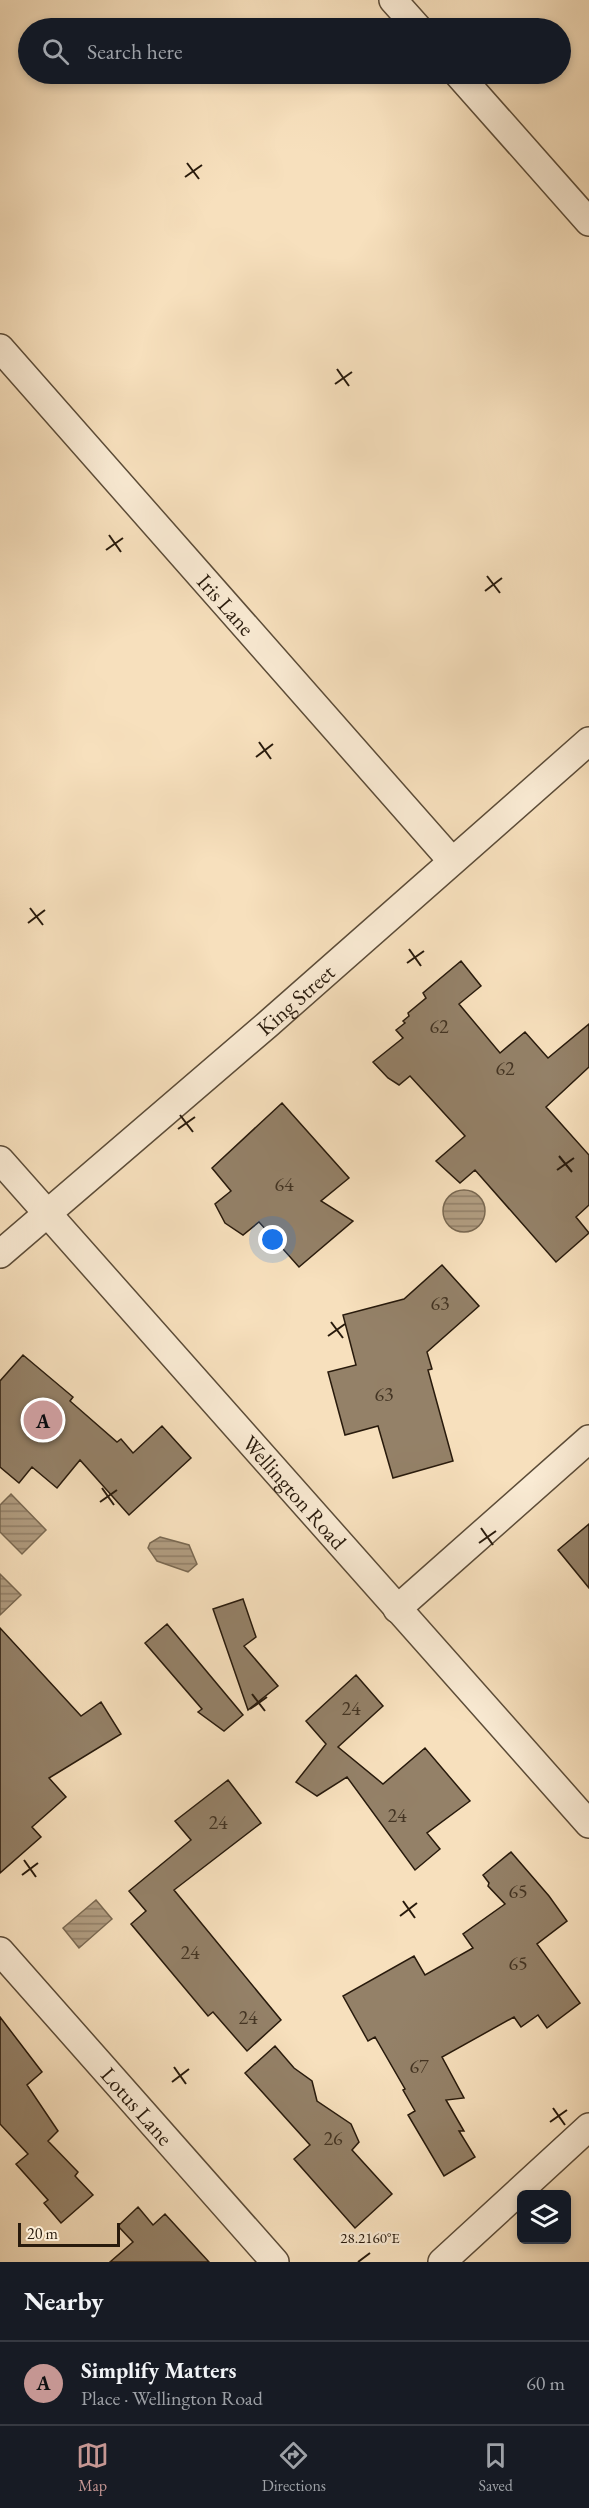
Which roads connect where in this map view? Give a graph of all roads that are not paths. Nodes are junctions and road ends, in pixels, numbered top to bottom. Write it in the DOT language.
graph roads {
  1 [pos="393,0"];
  2 [pos="409,18"];
  3 [pos="467,84"];
  4 [pos="589,222"];
  5 [pos="0,348"];
  6 [pos="589,741"];
  7 [pos="452,861"];
  8 [pos="0,1160"];
  9 [pos="46,1213"];
  10 [pos="0,1254"];
  11 [pos="589,1439"];
  12 [pos="397,1609"];
  13 [pos="589,1824"];
  14 [pos="0,1952"];
  15 [pos="589,2127"];
  16 [pos="275,2262"];
  17 [pos="442,2262"];
  1 -- 2 [label="street"];
  3 -- 4 [label="street"];
  5 -- 7 [label="street, Iris Lane"];
  6 -- 7 [label="street, King Street"];
  7 -- 9 [label="street, King Street"];
  8 -- 9 [label="street, Wellington Road"];
  9 -- 10 [label="street, King Street"];
  9 -- 12 [label="street, Wellington Road"];
  11 -- 12 [label="street"];
  12 -- 13 [label="street, Wellington Road"];
  14 -- 16 [label="street, Lotus Lane"];
  15 -- 17 [label="street"];
}
